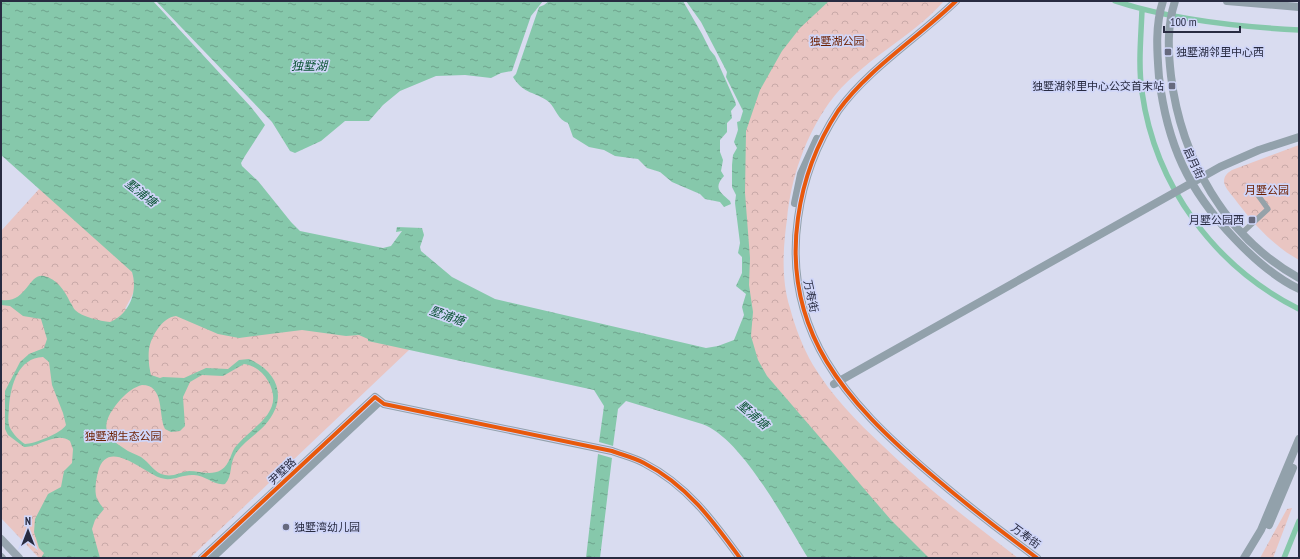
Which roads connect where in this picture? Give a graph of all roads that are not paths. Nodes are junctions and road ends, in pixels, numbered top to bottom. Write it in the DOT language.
graph roads {
  1 [pos="950,1"];
  2 [pos="956,1"];
  3 [pos="1227,1"];
  4 [pos="1162,3"];
  5 [pos="1174,4"];
  6 [pos="1299,7"];
  7 [pos="1299,137"];
  8 [pos="1201,177"];
  9 [pos="1190,183"];
  10 [pos="1255,191"];
  11 [pos="1243,232"];
  12 [pos="1299,278"];
  13 [pos="1299,290"];
  14 [pos="836,382"];
  15 [pos="377,400"];
  16 [pos="1299,439"];
  17 [pos="1299,454"];
  18 [pos="1,539"];
  19 [pos="19,558"];
  20 [pos="202,558"];
  21 [pos="212,558"];
  22 [pos="740,558"];
  23 [pos="1030,558"];
  24 [pos="1037,558"];
  25 [pos="1244,558"];
  26 [pos="1248,558"];
  1 -- 14 [label="street, 万寿街"];
  2 -- 14 [label="street, 万寿街"];
  3 -- 6 [label="street"];
  4 -- 9 [label="street, 启月街"];
  5 -- 8 [label="street, 启月街"];
  7 -- 8 [label="street"];
  8 -- 9 [label="street"];
  8 -- 11 [label="street, 启月街"];
  9 -- 13 [label="street, 启月街"];
  9 -- 14 [label="street"];
  10 -- 11 [label="street"];
  11 -- 12 [label="street, 启月街"];
  14 -- 23 [label="street, 万寿街"];
  14 -- 24 [label="street, 万寿街"];
  15 -- 20 [label="street, 尹墅路"];
  15 -- 21 [label="street, 尹墅路"];
  15 -- 22 [label="street"];
  16 -- 25 [label="street"];
  17 -- 26 [label="street"];
  18 -- 19 [label="main road"];
}
